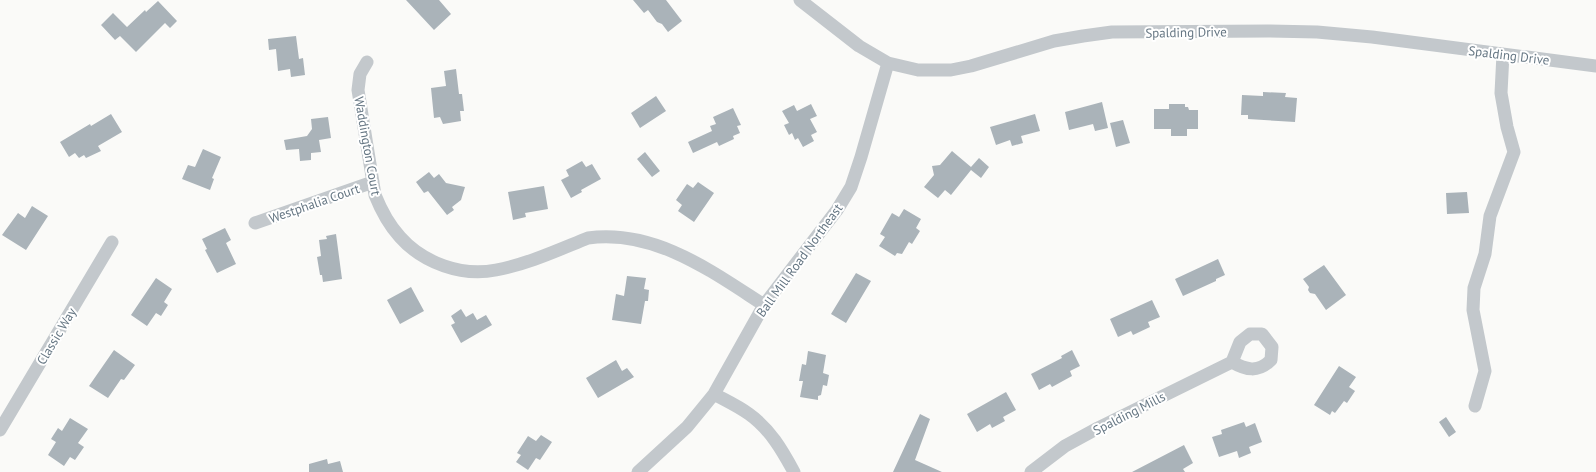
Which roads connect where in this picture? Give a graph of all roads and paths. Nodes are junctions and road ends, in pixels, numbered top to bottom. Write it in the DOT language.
graph roads {
  1 [pos="800,0"];
  2 [pos="1503,54"];
  3 [pos="367,62"];
  4 [pos="888,63"];
  5 [pos="1596,66"];
  6 [pos="373,182"];
  7 [pos="255,224"];
  8 [pos="112,242"];
  9 [pos="764,305"];
  10 [pos="1232,362"];
  11 [pos="714,394"];
  12 [pos="1475,406"];
  13 [pos="0,430"];
  14 [pos="638,472"];
  15 [pos="794,472"];
  16 [pos="1031,472"];
  1 -- 4 [label="street, Spalding Drive"];
  2 -- 4 [label="street, Spalding Drive"];
  2 -- 5 [label="street, Spalding Drive"];
  2 -- 12 [label="street"];
  3 -- 6 [label="street, Waddington Court"];
  4 -- 9 [label="street, Ball Mill Road Northeast"];
  6 -- 7 [label="street, Westphalia Court"];
  6 -- 9 [label="street, Waddington Court"];
  8 -- 13 [label="street, Classic Way"];
  9 -- 11 [label="street, Ball Mill Road Northeast"];
  10 -- 16 [label="street, Spalding Mills"];
  11 -- 14 [label="street, Ball Mill Road Northeast"];
  11 -- 15 [label="street"];
}
